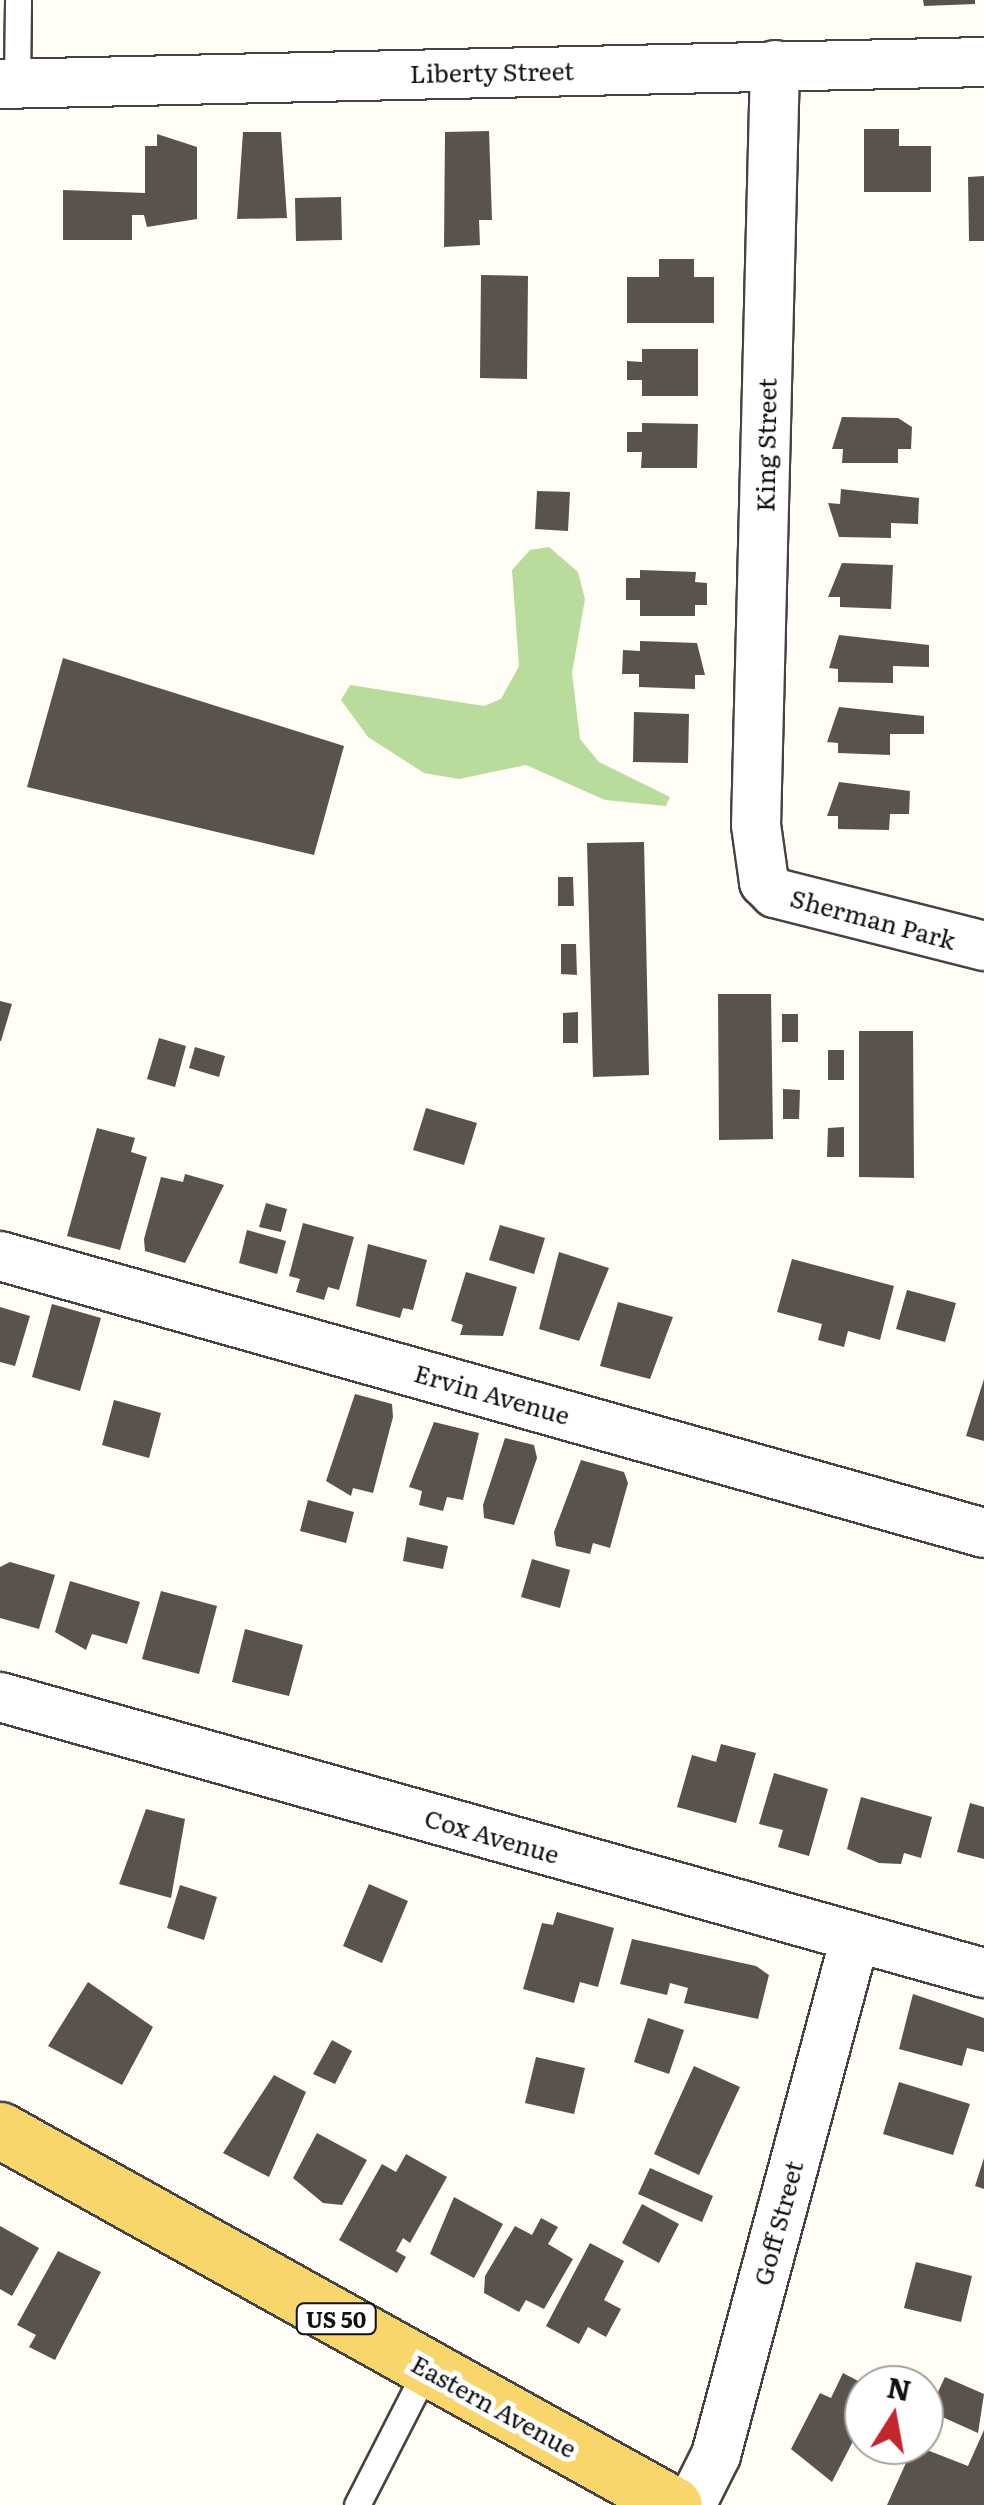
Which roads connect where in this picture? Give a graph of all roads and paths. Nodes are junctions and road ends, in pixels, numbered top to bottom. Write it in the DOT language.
graph roads {
  1 [pos="18,0"];
  2 [pos="984,62"];
  3 [pos="776,65"];
  4 [pos="9,84"];
  5 [pos="756,825"];
  6 [pos="984,946"];
  7 [pos="0,1256"];
  8 [pos="984,1533"];
  9 [pos="0,1697"];
  10 [pos="855,1938"];
  11 [pos="984,1973"];
  12 [pos="0,2130"];
  13 [pos="426,2370"];
  14 [pos="356,2505"];
  15 [pos="674,2505"];
  16 [pos="691,2505"];
  1 -- 4 [label="lane"];
  2 -- 3 [label="street, Liberty Street"];
  3 -- 4 [label="street, Liberty Street"];
  3 -- 5 [label="street, King Street"];
  5 -- 6 [label="street, Sherman Park"];
  7 -- 8 [label="street, Ervin Avenue"];
  9 -- 10 [label="street, Cox Avenue"];
  10 -- 11 [label="street, Cox Avenue"];
  10 -- 16 [label="street, Goff Street"];
  12 -- 13 [label="main road, Eastern Avenue / US 50"];
  13 -- 14 [label="lane"];
  13 -- 15 [label="main road, Eastern Avenue / US 50"];
}
